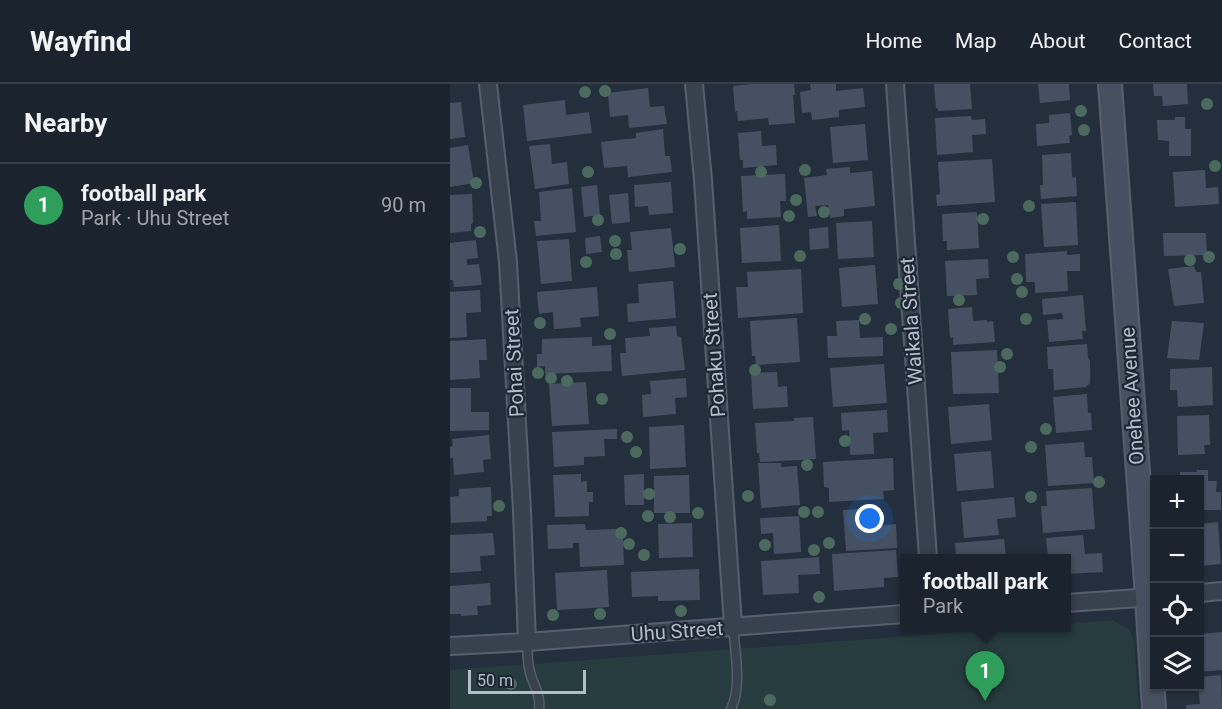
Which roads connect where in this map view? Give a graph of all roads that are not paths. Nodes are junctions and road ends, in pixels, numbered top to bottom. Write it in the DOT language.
graph roads {
  1 [pos="488,84"];
  2 [pos="694,84"];
  3 [pos="895,84"];
  4 [pos="1110,84"];
  5 [pos="928,554"];
  6 [pos="1150,584"];
  7 [pos="1222,591"];
  8 [pos="1204,593"];
  9 [pos="1150,597"];
  10 [pos="1071,603"];
  11 [pos="900,614"];
  12 [pos="733,626"];
  13 [pos="1152,637"];
  14 [pos="527,642"];
  15 [pos="450,646"];
  16 [pos="539,709"];
  17 [pos="731,709"];
  18 [pos="1154,709"];
  1 -- 14 [label="street, Pohai Street"];
  2 -- 12 [label="street, Pohaku Street"];
  3 -- 5 [label="street, Waikala Street"];
  4 -- 6 [label="street, Onehee Avenue"];
  7 -- 8 [label="street"];
  9 -- 10 [label="street"];
  11 -- 12 [label="street, Uhu Street"];
  12 -- 14 [label="street, Uhu Street"];
  12 -- 17 [label="lane"];
  13 -- 18 [label="street, Onehee Avenue"];
  14 -- 15 [label="street, Uhu Street"];
  14 -- 16 [label="lane"];
}
